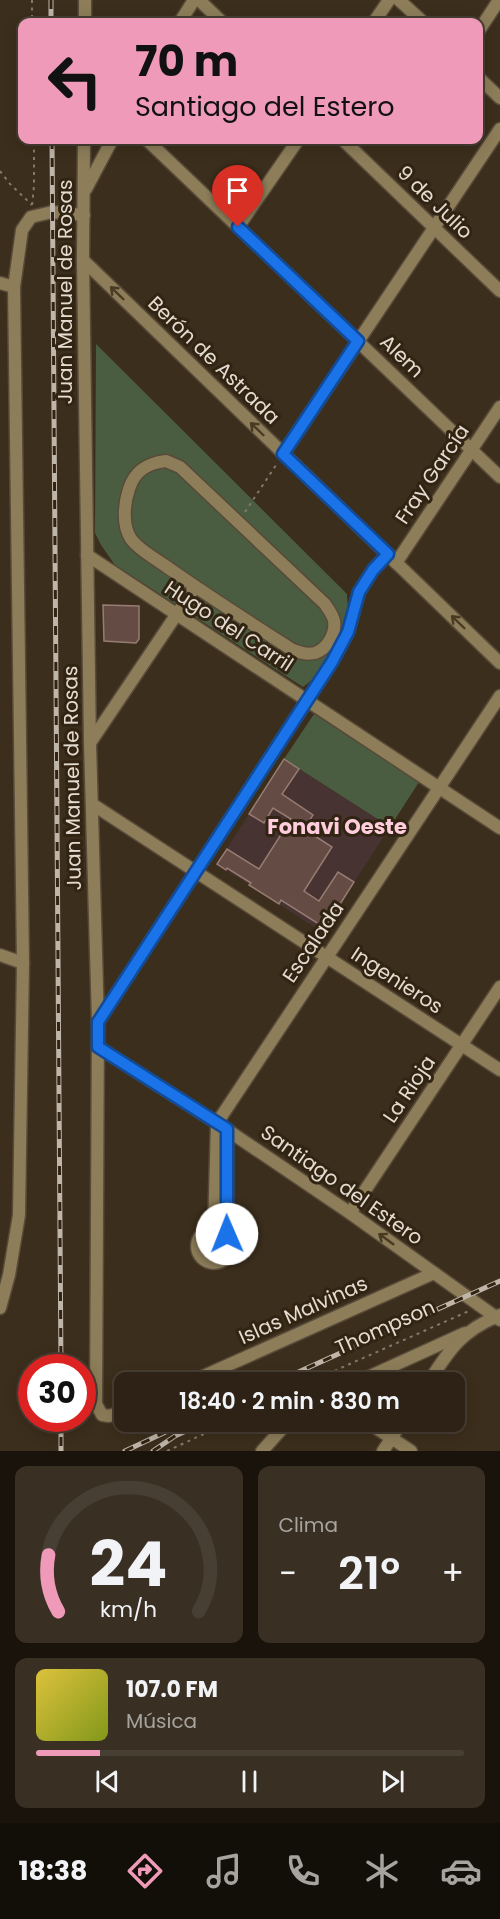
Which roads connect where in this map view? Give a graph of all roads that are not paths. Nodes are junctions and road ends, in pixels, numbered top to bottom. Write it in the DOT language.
graph roads {
  1 [pos="85,0"];
  2 [pos="194,0"];
  3 [pos="199,0"];
  4 [pos="389,0"];
  5 [pos="399,0"];
  6 [pos="499,0"];
  7 [pos="85,18"];
  8 [pos="183,18"];
  9 [pos="218,18"];
  10 [pos="377,18"];
  11 [pos="419,18"];
  12 [pos="483,24"];
  13 [pos="483,82"];
  14 [pos="500,98"];
  15 [pos="500,129"];
  16 [pos="84,144"];
  17 [pos="110,144"];
  18 [pos="151,144"];
  19 [pos="295,144"];
  20 [pos="347,144"];
  21 [pos="84,193"];
  22 [pos="84,215"];
  23 [pos="238,227"];
  24 [pos="434,229"];
  25 [pos="83,260"];
  26 [pos="0,283"];
  27 [pos="14,287"];
  28 [pos="500,291"];
  29 [pos="358,341"];
  30 [pos="500,406"];
  31 [pos="471,450"];
  32 [pos="283,454"];
  33 [pos="500,477"];
  34 [pos="87,555"];
  35 [pos="392,558"];
  36 [pos="195,586"];
  37 [pos="176,614"];
  38 [pos="500,663"];
  39 [pos="500,696"];
  40 [pos="307,700"];
  41 [pos="90,743"];
  42 [pos="439,788"];
  43 [pos="92,804"];
  44 [pos="500,828"];
  45 [pos="196,872"];
  46 [pos="0,955"];
  47 [pos="327,957"];
  48 [pos="23,963"];
  49 [pos="500,987"];
  50 [pos="98,1022"];
  51 [pos="462,1045"];
  52 [pos="98,1047"];
  53 [pos="500,1070"];
  54 [pos="222,1126"];
  55 [pos="350,1213"];
  56 [pos="213,1229"];
  57 [pos="227,1234"];
  58 [pos="434,1273"];
  59 [pos="0,1308"];
  60 [pos="498,1318"];
  61 [pos="465,1334"];
  62 [pos="213,1372"];
  63 [pos="380,1372"];
  64 [pos="435,1372"];
  65 [pos="114,1415"];
  66 [pos="279,1432"];
  67 [pos="382,1432"];
  68 [pos="395,1432"];
  69 [pos="391,1438"];
  70 [pos="262,1451"];
  71 [pos="383,1451"];
  72 [pos="411,1451"];
  1 -- 7 [label="street"];
  2 -- 8 [label="street"];
  3 -- 9 [label="street"];
  4 -- 10 [label="street"];
  5 -- 11 [label="street"];
  6 -- 12 [label="street"];
  13 -- 14 [label="street"];
  15 -- 24 [label="street"];
  16 -- 21 [label="street, Juan Manuel de Rosas"];
  17 -- 21 [label="street"];
  18 -- 23 [label="street, Alem"];
  19 -- 23 [label="street"];
  20 -- 24 [label="street, 9 de Julio"];
  21 -- 22 [label="street, Juan Manuel de Rosas"];
  22 -- 25 [label="street, Juan Manuel de Rosas"];
  22 -- 27 [label="street"];
  23 -- 29 [label="street, Alem"];
  24 -- 28 [label="street, 9 de Julio"];
  24 -- 29 [label="street"];
  32 -- 25 [label="street, Berón de Astrada, one-way"];
  25 -- 34 [label="street, Juan Manuel de Rosas"];
  26 -- 27 [label="street"];
  27 -- 48 [label="street"];
  29 -- 31 [label="street, Alem"];
  29 -- 32 [label="street"];
  30 -- 31 [label="street, Fray García"];
  31 -- 33 [label="street, Alem"];
  31 -- 35 [label="street, Fray García"];
  32 -- 35 [label="street, Berón de Astrada"];
  34 -- 37 [label="street, Hugo del Carril"];
  34 -- 41 [label="street, Juan Manuel de Rosas"];
  38 -- 35 [label="street, Berón de Astrada, one-way"];
  35 -- 40 [label="street, Fray García"];
  36 -- 36 [label="street"];
  36 -- 37 [label="street"];
  37 -- 40 [label="street, Hugo del Carril"];
  37 -- 41 [label="street"];
  39 -- 42 [label="street, Escalada"];
  40 -- 42 [label="street, Hugo del Carril"];
  40 -- 45 [label="street, Fray García"];
  41 -- 43 [label="street, Juan Manuel de Rosas"];
  42 -- 44 [label="street, Hugo del Carril"];
  42 -- 47 [label="street, Escalada"];
  43 -- 45 [label="street, Ingenieros"];
  43 -- 50 [label="street, Juan Manuel de Rosas"];
  45 -- 47 [label="street, Ingenieros"];
  45 -- 50 [label="street, Fray García"];
  46 -- 48 [label="street"];
  47 -- 51 [label="street, Ingenieros"];
  47 -- 54 [label="street, Escalada"];
  48 -- 59 [label="street"];
  49 -- 51 [label="street, La Rioja"];
  50 -- 52 [label="street, Juan Manuel de Rosas"];
  51 -- 53 [label="street, Ingenieros"];
  51 -- 55 [label="street, La Rioja"];
  52 -- 54 [label="street, Santiago del Estero"];
  52 -- 65 [label="street, Juan Manuel de Rosas"];
  54 -- 55 [label="street, Santiago del Estero"];
  54 -- 56 [label="street"];
  54 -- 57 [label="street"];
  58 -- 55 [label="street, Santiago del Estero, one-way"];
  56 -- 57 [label="street"];
  56 -- 57 [label="street"];
  58 -- 60 [label="street, Santiago del Estero"];
  58 -- 62 [label="street, Islas Malvinas"];
  60 -- 61 [label="street"];
  61 -- 63 [label="street, Thompson"];
  61 -- 64 [label="street"];
  66 -- 70 [label="street"];
  67 -- 69 [label="street"];
  68 -- 69 [label="street"];
  69 -- 71 [label="street"];
  69 -- 72 [label="street"];
}
